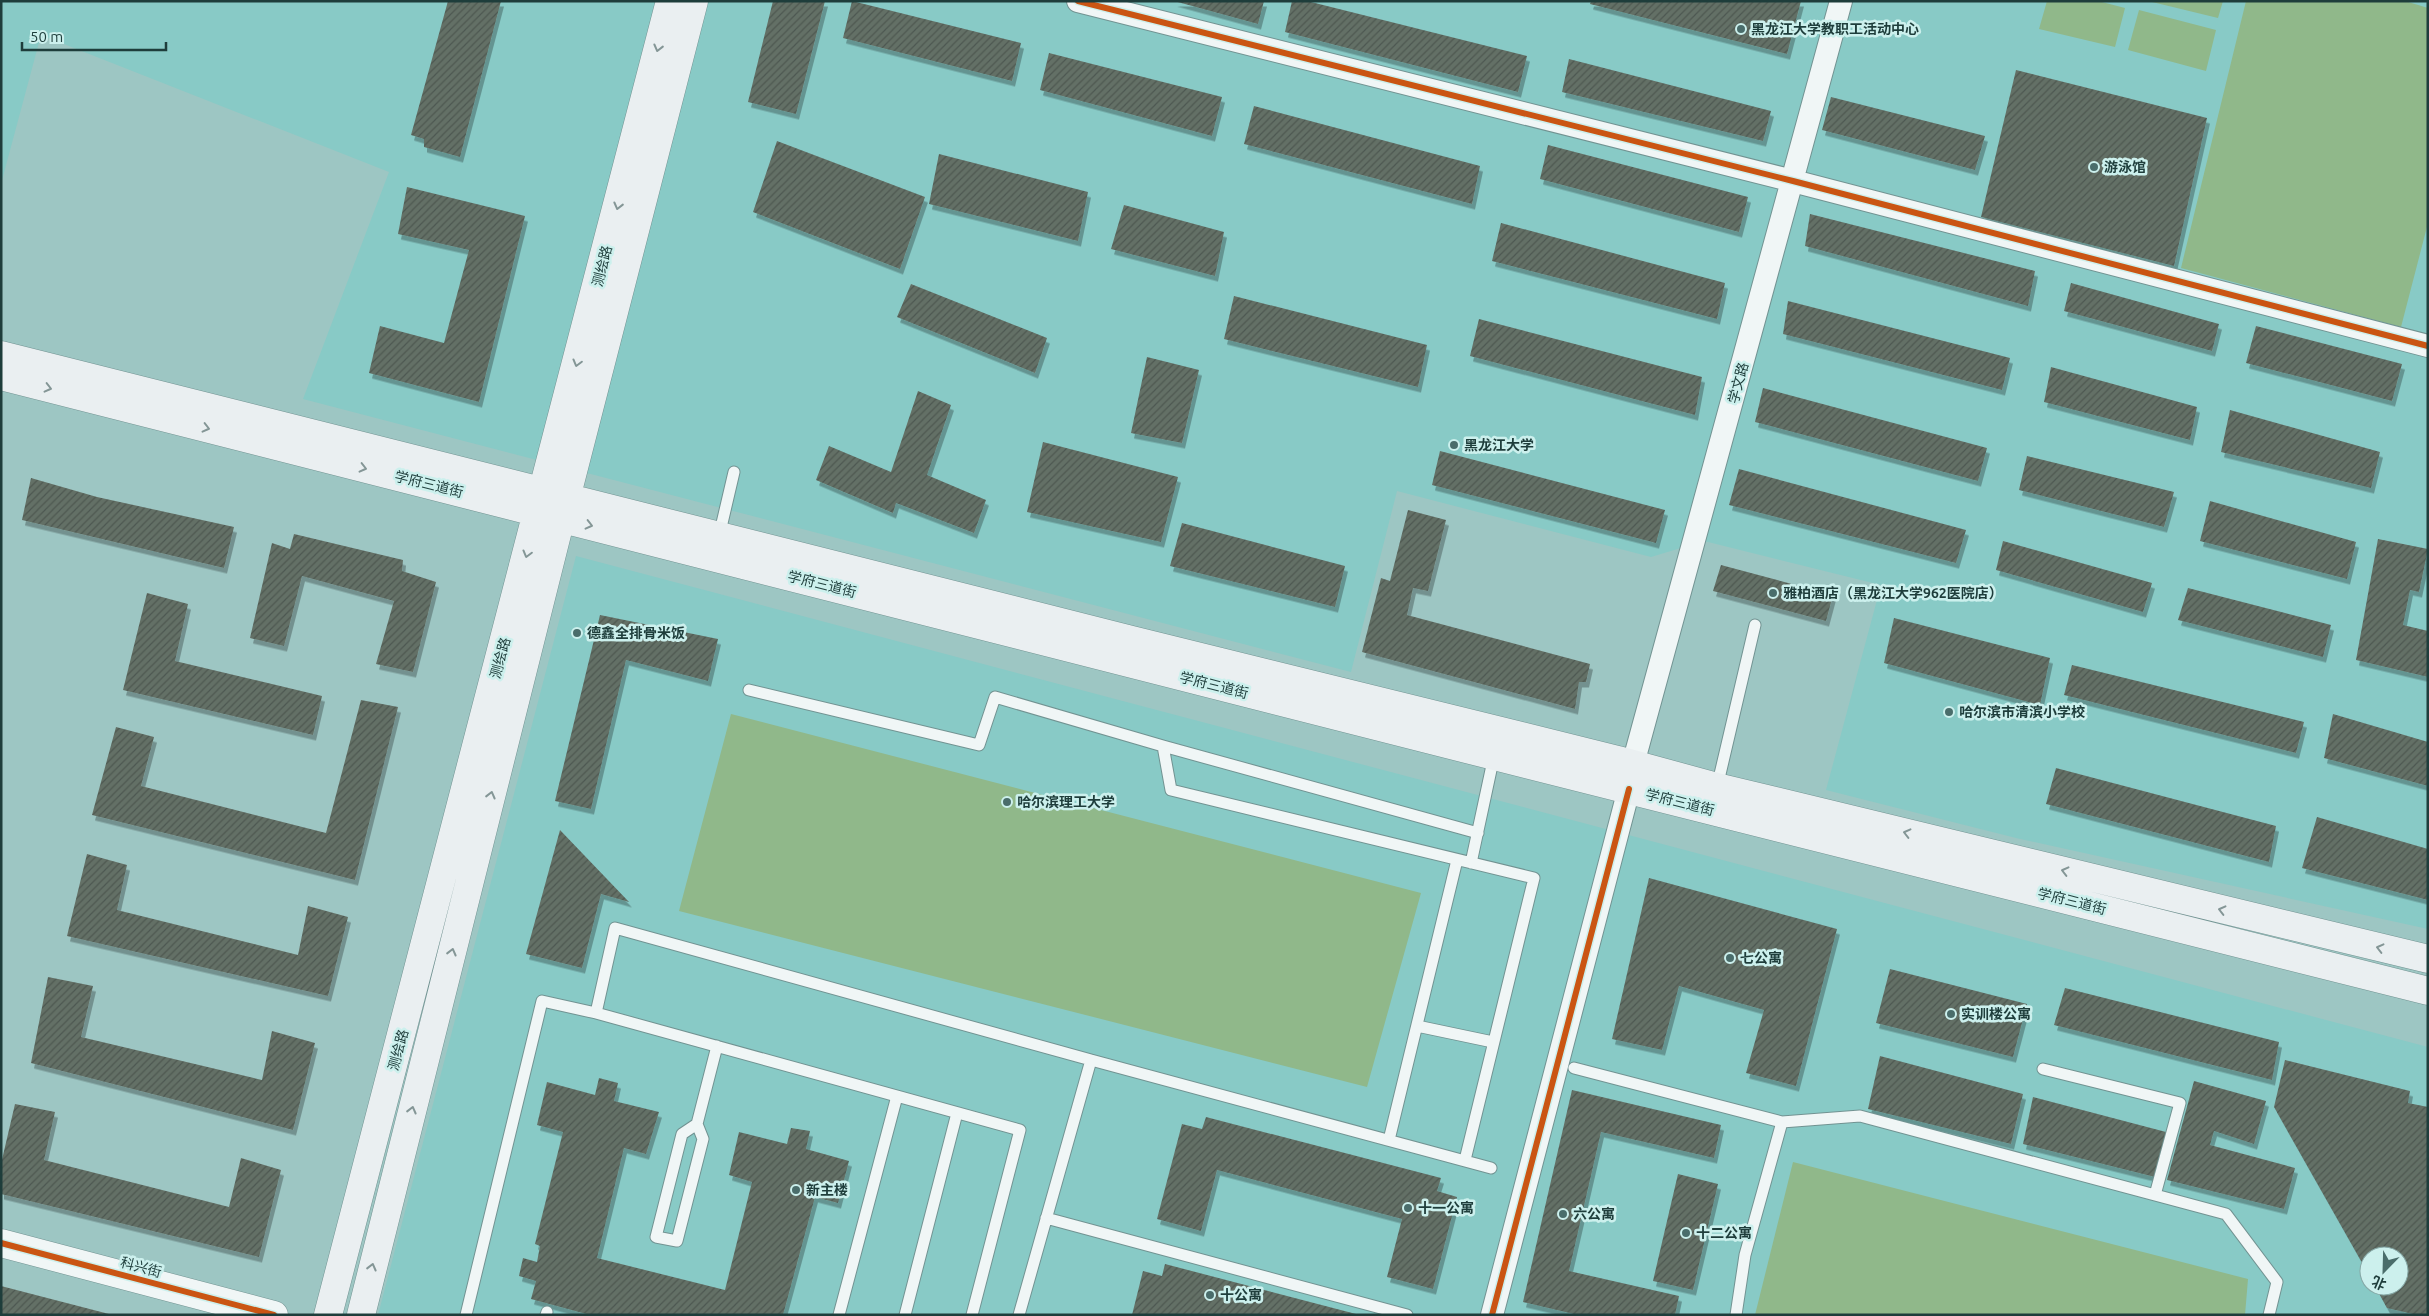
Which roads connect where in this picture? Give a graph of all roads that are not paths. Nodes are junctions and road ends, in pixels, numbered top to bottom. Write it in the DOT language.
graph roads {
  1 [pos="670,1"];
  2 [pos="694,1"];
  3 [pos="1078,1"];
  4 [pos="1841,1"];
  5 [pos="1793,181"];
  6 [pos="2428,346"];
  7 [pos="1,355"];
  8 [pos="1,376"];
  9 [pos="734,472"];
  10 [pos="553,505"];
  11 [pos="719,536"];
  12 [pos="1755,625"];
  13 [pos="749,690"];
  14 [pos="1163,746"];
  15 [pos="1494,756"];
  16 [pos="1631,777"];
  17 [pos="1717,787"];
  18 [pos="1478,833"];
  19 [pos="1457,860"];
  20 [pos="1471,863"];
  21 [pos="2428,959"];
  22 [pos="2428,991"];
  23 [pos="596,1013"];
  24 [pos="1417,1026"];
  25 [pos="1493,1042"];
  26 [pos="717,1046"];
  27 [pos="1091,1060"];
  28 [pos="1574,1068"];
  29 [pos="2043,1069"];
  30 [pos="897,1096"];
  31 [pos="957,1113"];
  32 [pos="1782,1122"];
  33 [pos="697,1124"];
  34 [pos="1389,1140"];
  35 [pos="1465,1160"];
  36 [pos="1491,1168"];
  37 [pos="2155,1195"];
  38 [pos="1046,1218"];
  39 [pos="1,1243"];
  40 [pos="274,1315"];
  41 [pos="328,1315"];
  42 [pos="361,1315"];
  43 [pos="466,1315"];
  44 [pos="839,1315"];
  45 [pos="905,1315"];
  46 [pos="972,1315"];
  47 [pos="1019,1315"];
  48 [pos="1407,1315"];
  49 [pos="1492,1315"];
  50 [pos="1736,1315"];
  51 [pos="2269,1315"];
  1 -- 10 [label="main road, 测绘路, one-way"];
  2 -- 10 [label="main road, 测绘路"];
  3 -- 5 [label="street"];
  4 -- 5 [label="street, 学文路"];
  5 -- 6 [label="street"];
  5 -- 16 [label="street, 学文路"];
  7 -- 10 [label="main road, 学府三道街"];
  8 -- 10 [label="main road, 学府三道街, one-way"];
  9 -- 11 [label="lane"];
  10 -- 11 [label="main road, 学府三道街"];
  10 -- 15 [label="main road, 学府三道街, one-way"];
  10 -- 41 [label="main road, 测绘路, one-way"];
  42 -- 10 [label="main road, 测绘路, one-way"];
  11 -- 16 [label="main road, 学府三道街"];
  12 -- 17 [label="lane"];
  13 -- 14 [label="lane"];
  14 -- 18 [label="lane"];
  14 -- 19 [label="lane"];
  15 -- 16 [label="main road, 学府三道街"];
  15 -- 18 [label="lane"];
  16 -- 17 [label="main road, 学府三道街"];
  16 -- 22 [label="main road, 学府三道街"];
  16 -- 49 [label="street, 学文路"];
  21 -- 17 [label="main road, 学府三道街, one-way"];
  18 -- 20 [label="lane"];
  19 -- 20 [label="lane"];
  19 -- 24 [label="lane"];
  20 -- 25 [label="lane"];
  23 -- 26 [label="lane"];
  23 -- 27 [label="lane"];
  23 -- 43 [label="lane"];
  24 -- 25 [label="lane"];
  24 -- 34 [label="lane"];
  25 -- 35 [label="lane"];
  26 -- 30 [label="lane"];
  26 -- 33 [label="lane"];
  27 -- 34 [label="lane"];
  27 -- 38 [label="lane"];
  28 -- 32 [label="lane"];
  29 -- 37 [label="lane"];
  30 -- 31 [label="lane"];
  30 -- 44 [label="lane"];
  31 -- 45 [label="lane"];
  31 -- 46 [label="lane"];
  32 -- 37 [label="lane"];
  32 -- 50 [label="lane"];
  33 -- 33 [label="lane"];
  34 -- 35 [label="lane"];
  35 -- 36 [label="lane"];
  37 -- 51 [label="lane"];
  38 -- 47 [label="lane"];
  38 -- 48 [label="lane"];
  39 -- 40 [label="street, 科兴街"];
}
